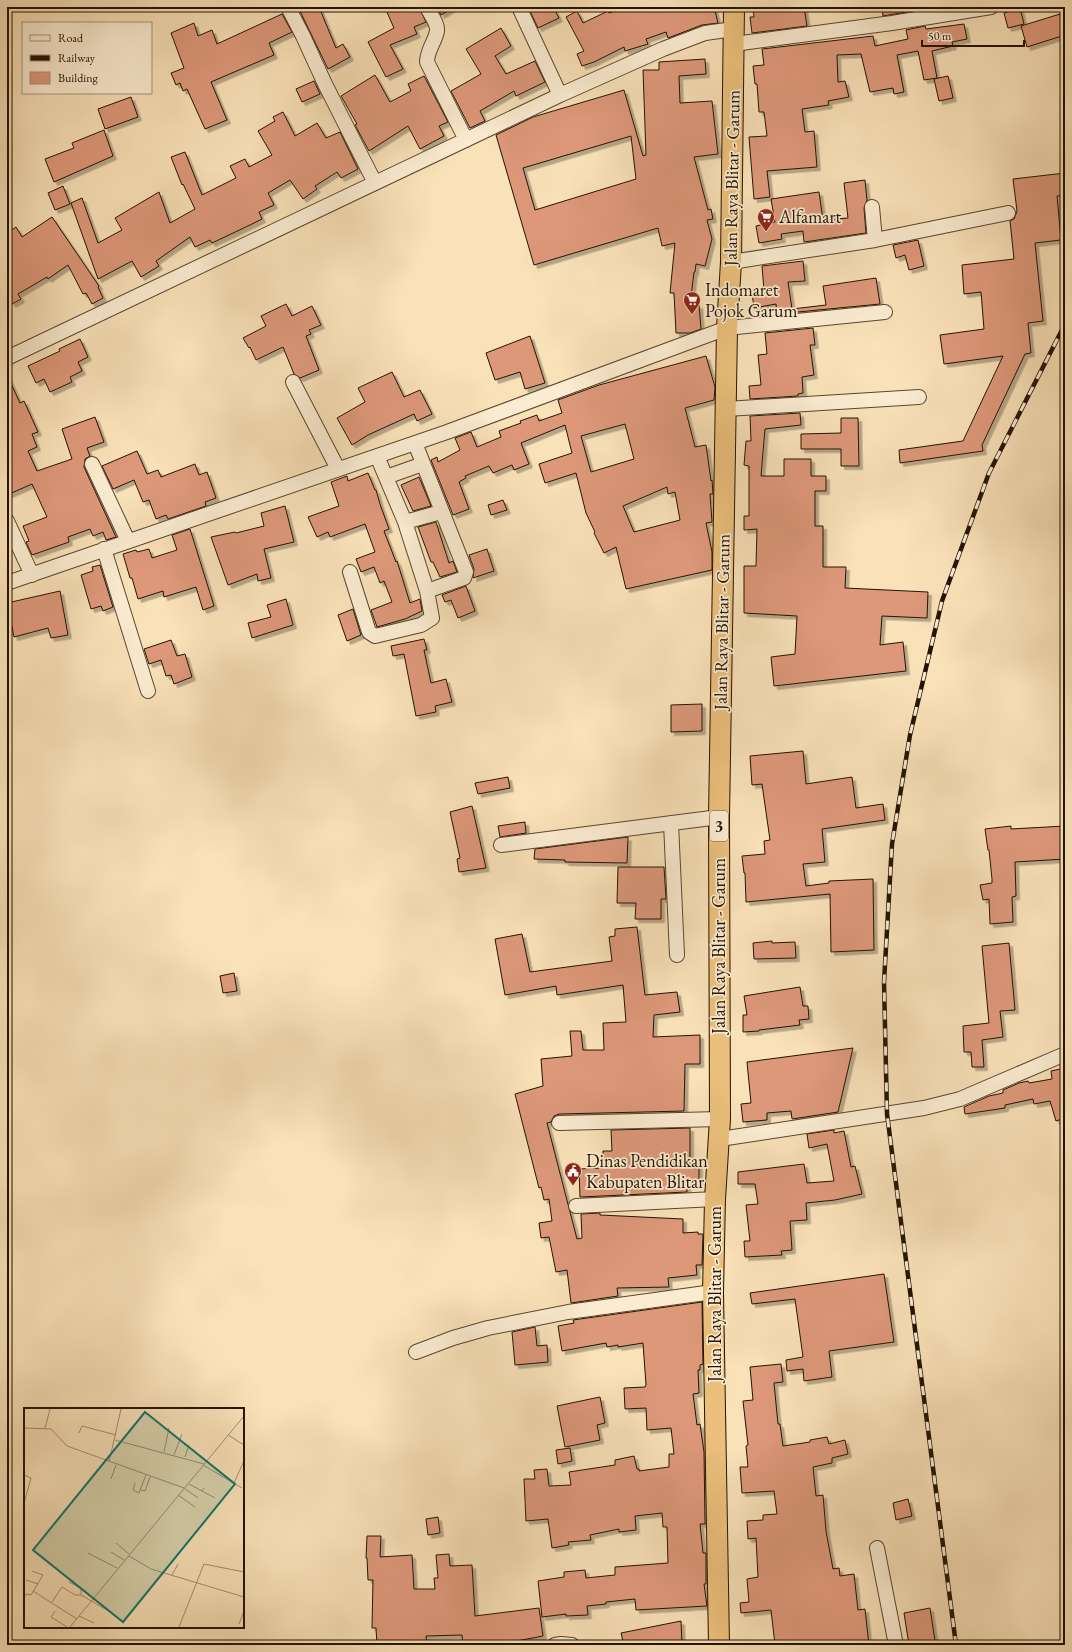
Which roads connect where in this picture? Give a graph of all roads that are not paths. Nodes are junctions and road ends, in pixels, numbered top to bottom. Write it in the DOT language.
graph roads {
  1 [pos="288,7"];
  2 [pos="427,7"];
  3 [pos="519,7"];
  4 [pos="734,7"];
  5 [pos="991,7"];
  6 [pos="734,36"];
  7 [pos="560,94"];
  8 [pos="466,140"];
  9 [pos="375,183"];
  10 [pos="872,207"];
  11 [pos="1008,213"];
  12 [pos="875,240"];
  13 [pos="731,262"];
  14 [pos="885,312"];
  15 [pos="727,328"];
  16 [pos="7,358"];
  17 [pos="293,382"];
  18 [pos="919,397"];
  19 [pos="726,409"];
  20 [pos="415,442"];
  21 [pos="377,456"];
  22 [pos="92,464"];
  23 [pos="423,464"];
  24 [pos="338,469"];
  25 [pos="386,477"];
  26 [pos="441,512"];
  27 [pos="7,521"];
  28 [pos="405,522"];
  29 [pos="128,541"];
  30 [pos="104,549"];
  31 [pos="350,572"];
  32 [pos="32,575"];
  33 [pos="7,583"];
  34 [pos="427,591"];
  35 [pos="148,691"];
  36 [pos="719,817"];
  37 [pos="671,823"];
  38 [pos="501,845"];
  39 [pos="676,955"];
  40 [pos="1065,1054"];
  41 [pos="720,1119"];
  42 [pos="558,1123"];
  43 [pos="720,1139"];
  44 [pos="715,1199"];
  45 [pos="576,1206"];
  46 [pos="713,1292"];
  47 [pos="416,1352"];
  48 [pos="877,1548"];
  49 [pos="555,1645"];
  50 [pos="572,1645"];
  51 [pos="719,1645"];
  52 [pos="896,1645"];
  1 -- 9 [label="street"];
  2 -- 8 [label="street"];
  3 -- 7 [label="street"];
  4 -- 6 [label="highway, Jalan Raya Blitar - Garum / 3"];
  5 -- 6 [label="street"];
  6 -- 7 [label="street"];
  6 -- 13 [label="highway, Jalan Raya Blitar - Garum / 3"];
  7 -- 8 [label="street"];
  8 -- 9 [label="street"];
  9 -- 16 [label="street"];
  10 -- 12 [label="street"];
  11 -- 12 [label="street"];
  12 -- 13 [label="street"];
  13 -- 15 [label="highway, Jalan Raya Blitar - Garum / 3"];
  14 -- 15 [label="street"];
  15 -- 19 [label="highway, Jalan Raya Blitar - Garum / 3"];
  15 -- 20 [label="street"];
  17 -- 24 [label="street"];
  18 -- 19 [label="street"];
  19 -- 36 [label="highway, Jalan Raya Blitar - Garum / 3"];
  20 -- 21 [label="street"];
  20 -- 23 [label="street"];
  21 -- 24 [label="street"];
  21 -- 25 [label="street"];
  22 -- 29 [label="street"];
  23 -- 25 [label="street"];
  23 -- 26 [label="street"];
  24 -- 29 [label="street"];
  25 -- 28 [label="street"];
  26 -- 28 [label="street"];
  26 -- 34 [label="street"];
  27 -- 32 [label="street"];
  28 -- 34 [label="street"];
  29 -- 30 [label="street"];
  30 -- 32 [label="street"];
  30 -- 35 [label="street"];
  31 -- 34 [label="street"];
  32 -- 33 [label="street"];
  36 -- 37 [label="street"];
  36 -- 41 [label="highway, Jalan Raya Blitar - Garum / 3"];
  37 -- 38 [label="street"];
  37 -- 39 [label="street"];
  40 -- 43 [label="street"];
  41 -- 42 [label="street"];
  41 -- 43 [label="highway, Jalan Raya Blitar - Garum / 3"];
  43 -- 44 [label="highway, Jalan Raya Blitar - Garum / 3"];
  44 -- 45 [label="street"];
  44 -- 46 [label="highway, Jalan Raya Blitar - Garum / 3"];
  46 -- 47 [label="street"];
  46 -- 51 [label="highway, Jalan Raya Blitar - Garum / 3"];
  48 -- 52 [label="street"];
  49 -- 50 [label="street"];
}
